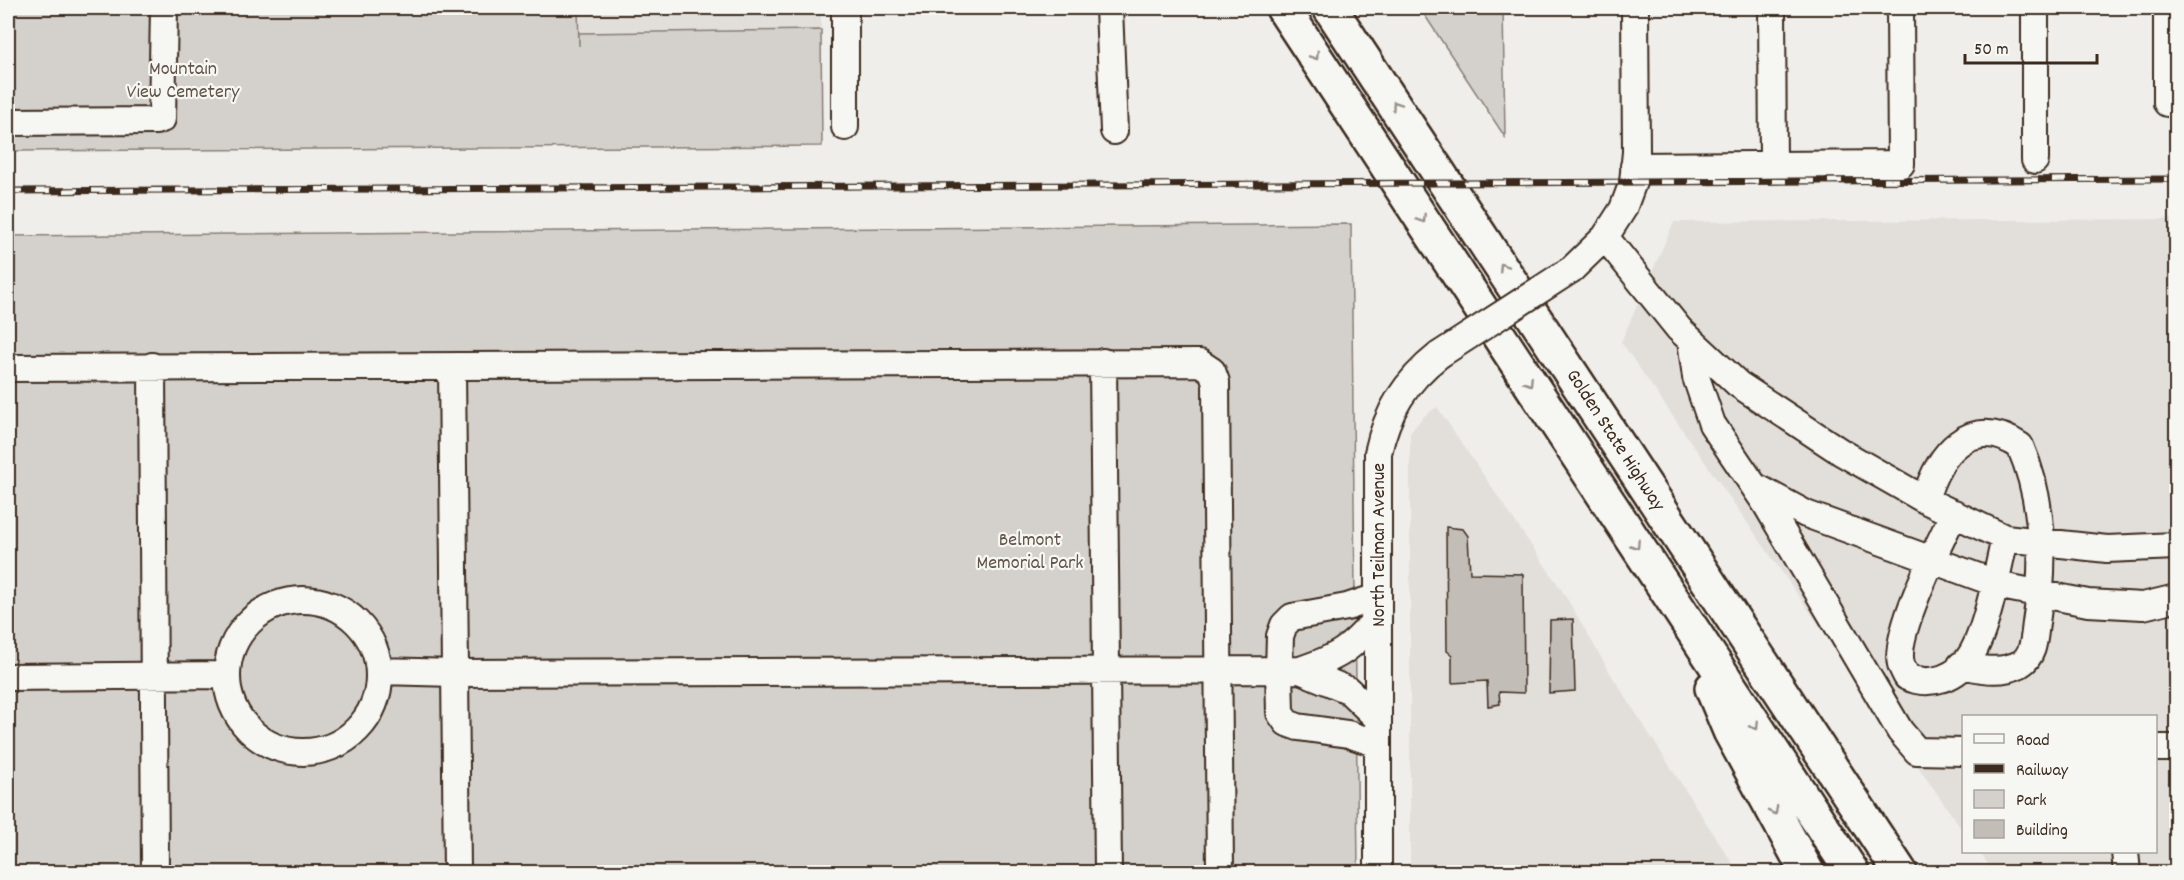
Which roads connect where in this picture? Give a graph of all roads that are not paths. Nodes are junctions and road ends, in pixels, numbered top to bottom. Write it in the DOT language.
graph roads {
  1 [pos="164,8"];
  2 [pos="845,8"];
  3 [pos="1109,8"];
  4 [pos="1283,8"];
  5 [pos="1330,8"];
  6 [pos="1635,8"];
  7 [pos="1772,8"];
  8 [pos="1900,8"];
  9 [pos="2035,8"];
  10 [pos="2167,8"];
  11 [pos="2167,103"];
  12 [pos="8,123"];
  13 [pos="845,127"];
  14 [pos="1114,131"];
  15 [pos="1635,159"];
  16 [pos="2035,160"];
  17 [pos="1773,165"];
  18 [pos="1605,237"];
  19 [pos="1691,340"];
  20 [pos="1103,362"];
  21 [pos="152,366"];
  22 [pos="452,367"];
  23 [pos="8,368"];
  24 [pos="1628,456"];
  25 [pos="1755,486"];
  26 [pos="1925,500"];
  27 [pos="1954,513"];
  28 [pos="2005,538"];
  29 [pos="2042,543"];
  30 [pos="2176,546"];
  31 [pos="1931,560"];
  32 [pos="1995,583"];
  33 [pos="2041,593"];
  34 [pos="2176,598"];
  35 [pos="1377,607"];
  36 [pos="1677,607"];
  37 [pos="1900,663"];
  38 [pos="1961,665"];
  39 [pos="1289,670"];
  40 [pos="380,671"];
  41 [pos="1106,671"];
  42 [pos="1218,671"];
  43 [pos="454,673"];
  44 [pos="227,675"];
  45 [pos="1868,675"];
  46 [pos="155,676"];
  47 [pos="8,677"];
  48 [pos="1377,718"];
  49 [pos="1378,744"];
  50 [pos="2157,748"];
  51 [pos="2176,748"];
  52 [pos="1962,753"];
  53 [pos="2125,853"];
  54 [pos="155,873"];
  55 [pos="457,873"];
  56 [pos="1108,873"];
  57 [pos="1220,873"];
  58 [pos="1378,873"];
  59 [pos="1807,873"];
  60 [pos="1852,873"];
  61 [pos="1900,873"];
  62 [pos="1923,873"];
  63 [pos="2127,873"];
  1 -- 12 [label="street"];
  2 -- 13 [label="street"];
  3 -- 14 [label="street"];
  4 -- 36 [label="highway, one-way"];
  24 -- 5 [label="highway, Golden State Highway, one-way"];
  6 -- 15 [label="street, North Teilman Avenue"];
  7 -- 17 [label="street"];
  8 -- 17 [label="street"];
  9 -- 16 [label="street"];
  10 -- 11 [label="street"];
  15 -- 17 [label="street"];
  15 -- 18 [label="street, North Teilman Avenue"];
  18 -- 19 [label="street"];
  18 -- 35 [label="street, North Teilman Avenue, bridge"];
  19 -- 25 [label="street"];
  19 -- 26 [label="street"];
  20 -- 22 [label="street"];
  20 -- 41 [label="street"];
  20 -- 42 [label="street"];
  21 -- 22 [label="street"];
  21 -- 23 [label="street"];
  21 -- 46 [label="street"];
  22 -- 43 [label="street"];
  24 -- 61 [label="highway, Golden State Highway"];
  24 -- 62 [label="highway"];
  25 -- 31 [label="street"];
  25 -- 45 [label="street"];
  26 -- 27 [label="street"];
  26 -- 29 [label="street"];
  27 -- 28 [label="street"];
  27 -- 31 [label="street"];
  28 -- 29 [label="street"];
  28 -- 32 [label="street"];
  29 -- 30 [label="street"];
  29 -- 33 [label="street"];
  31 -- 32 [label="street"];
  31 -- 37 [label="street"];
  32 -- 33 [label="street"];
  32 -- 38 [label="street"];
  33 -- 34 [label="street"];
  33 -- 38 [label="street"];
  35 -- 39 [label="street"];
  35 -- 39 [label="street"];
  35 -- 48 [label="street, North Teilman Avenue"];
  36 -- 59 [label="highway, one-way"];
  36 -- 60 [label="highway, one-way"];
  37 -- 38 [label="street"];
  37 -- 45 [label="street"];
  39 -- 42 [label="street"];
  39 -- 48 [label="street"];
  39 -- 49 [label="street"];
  40 -- 43 [label="street"];
  40 -- 44 [label="street"];
  40 -- 44 [label="street"];
  41 -- 42 [label="street"];
  41 -- 43 [label="street"];
  41 -- 56 [label="street"];
  42 -- 57 [label="street"];
  43 -- 55 [label="street"];
  44 -- 46 [label="street"];
  45 -- 52 [label="street"];
  46 -- 47 [label="street"];
  46 -- 54 [label="street"];
  48 -- 49 [label="street, North Teilman Avenue"];
  49 -- 58 [label="street, North Teilman Avenue"];
  50 -- 51 [label="street"];
  53 -- 63 [label="street"];
}
